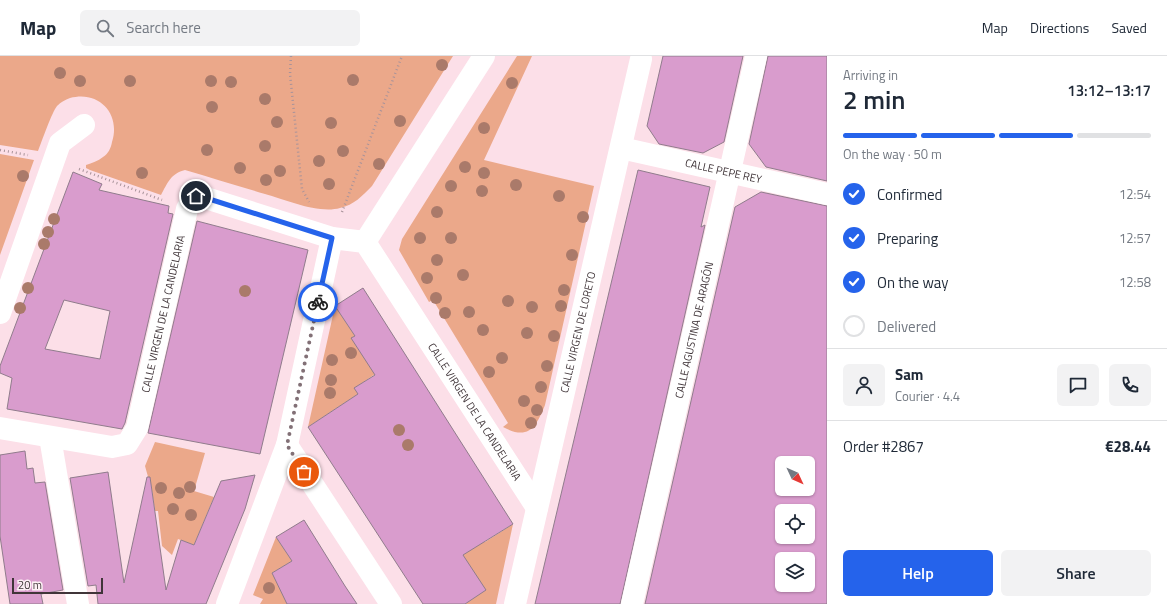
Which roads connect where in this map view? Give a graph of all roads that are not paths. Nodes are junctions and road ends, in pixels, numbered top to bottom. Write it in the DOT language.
graph roads {
  1 [pos="484,56"];
  2 [pos="756,56"];
  3 [pos="641,59"];
  4 [pos="84,125"];
  5 [pos="621,148"];
  6 [pos="731,172"];
  7 [pos="827,194"];
  8 [pos="332,238"];
  9 [pos="364,242"];
  10 [pos="0,313"];
  11 [pos="0,428"];
  12 [pos="50,437"];
  13 [pos="287,445"];
  14 [pos="537,508"];
  15 [pos="78,604"];
  16 [pos="227,604"];
  17 [pos="391,604"];
  18 [pos="515,604"];
  19 [pos="632,604"];
  1 -- 9 [label="street"];
  2 -- 6 [label="street, CALLE AGUSTINA DE ARAGÓN"];
  3 -- 5 [label="street, CALLE VIRGEN DE LORETO"];
  4 -- 10 [label="street"];
  5 -- 6 [label="street, CALLE PEPE REY"];
  5 -- 14 [label="street, CALLE VIRGEN DE LORETO"];
  6 -- 7 [label="street, CALLE PEPE REY"];
  6 -- 19 [label="street, CALLE AGUSTINA DE ARAGÓN"];
  8 -- 9 [label="street"];
  8 -- 12 [label="street, CALLE VIRGEN DE LA CANDELARIA"];
  8 -- 13 [label="street"];
  9 -- 14 [label="street, CALLE VIRGEN DE LA CANDELARIA"];
  11 -- 12 [label="street, CALLE VIRGEN DE LA CANDELARIA"];
  12 -- 15 [label="street"];
  13 -- 16 [label="street"];
  13 -- 17 [label="street"];
  14 -- 18 [label="street, CALLE VIRGEN DE LORETO"];
}
